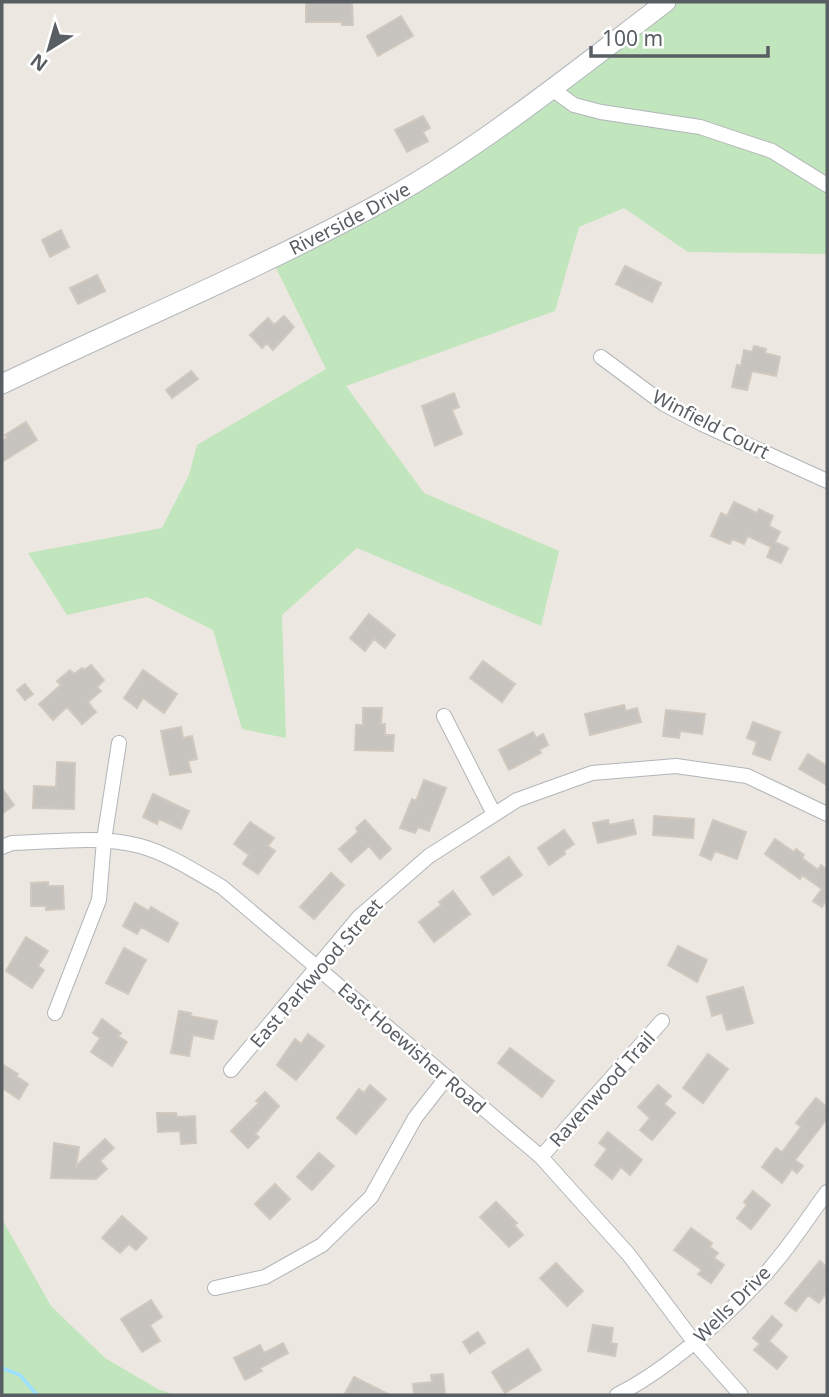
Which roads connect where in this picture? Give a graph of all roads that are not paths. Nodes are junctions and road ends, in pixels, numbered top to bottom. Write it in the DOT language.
graph roads {
  1 [pos="666,2"];
  2 [pos="552,89"];
  3 [pos="827,185"];
  4 [pos="601,357"];
  5 [pos="2,384"];
  6 [pos="827,481"];
  7 [pos="444,716"];
  8 [pos="119,743"];
  9 [pos="494,814"];
  10 [pos="827,814"];
  11 [pos="104,840"];
  12 [pos="2,847"];
  13 [pos="317,966"];
  14 [pos="55,1013"];
  15 [pos="662,1021"];
  16 [pos="231,1070"];
  17 [pos="447,1077"];
  18 [pos="541,1157"];
  19 [pos="827,1192"];
  20 [pos="215,1288"];
  21 [pos="695,1343"];
  22 [pos="617,1395"];
  23 [pos="741,1395"];
  1 -- 2 [label="main road, Riverside Drive"];
  2 -- 3 [label="street"];
  2 -- 5 [label="main road, Riverside Drive"];
  4 -- 6 [label="street, Winfield Court"];
  7 -- 9 [label="street"];
  8 -- 11 [label="street"];
  9 -- 10 [label="street, East Parkwood Street"];
  9 -- 13 [label="street, East Parkwood Street"];
  11 -- 12 [label="street, East Hoewisher Road"];
  11 -- 13 [label="street, East Hoewisher Road"];
  11 -- 14 [label="street"];
  13 -- 16 [label="street, East Parkwood Street"];
  13 -- 17 [label="street, East Hoewisher Road"];
  15 -- 18 [label="street, Ravenwood Trail"];
  17 -- 18 [label="street, East Hoewisher Road"];
  17 -- 20 [label="street"];
  18 -- 21 [label="street, East Hoewisher Road"];
  19 -- 21 [label="street, Wells Drive"];
  21 -- 22 [label="street, Wells Drive"];
  21 -- 23 [label="street, East Hoewisher Road"];
}
